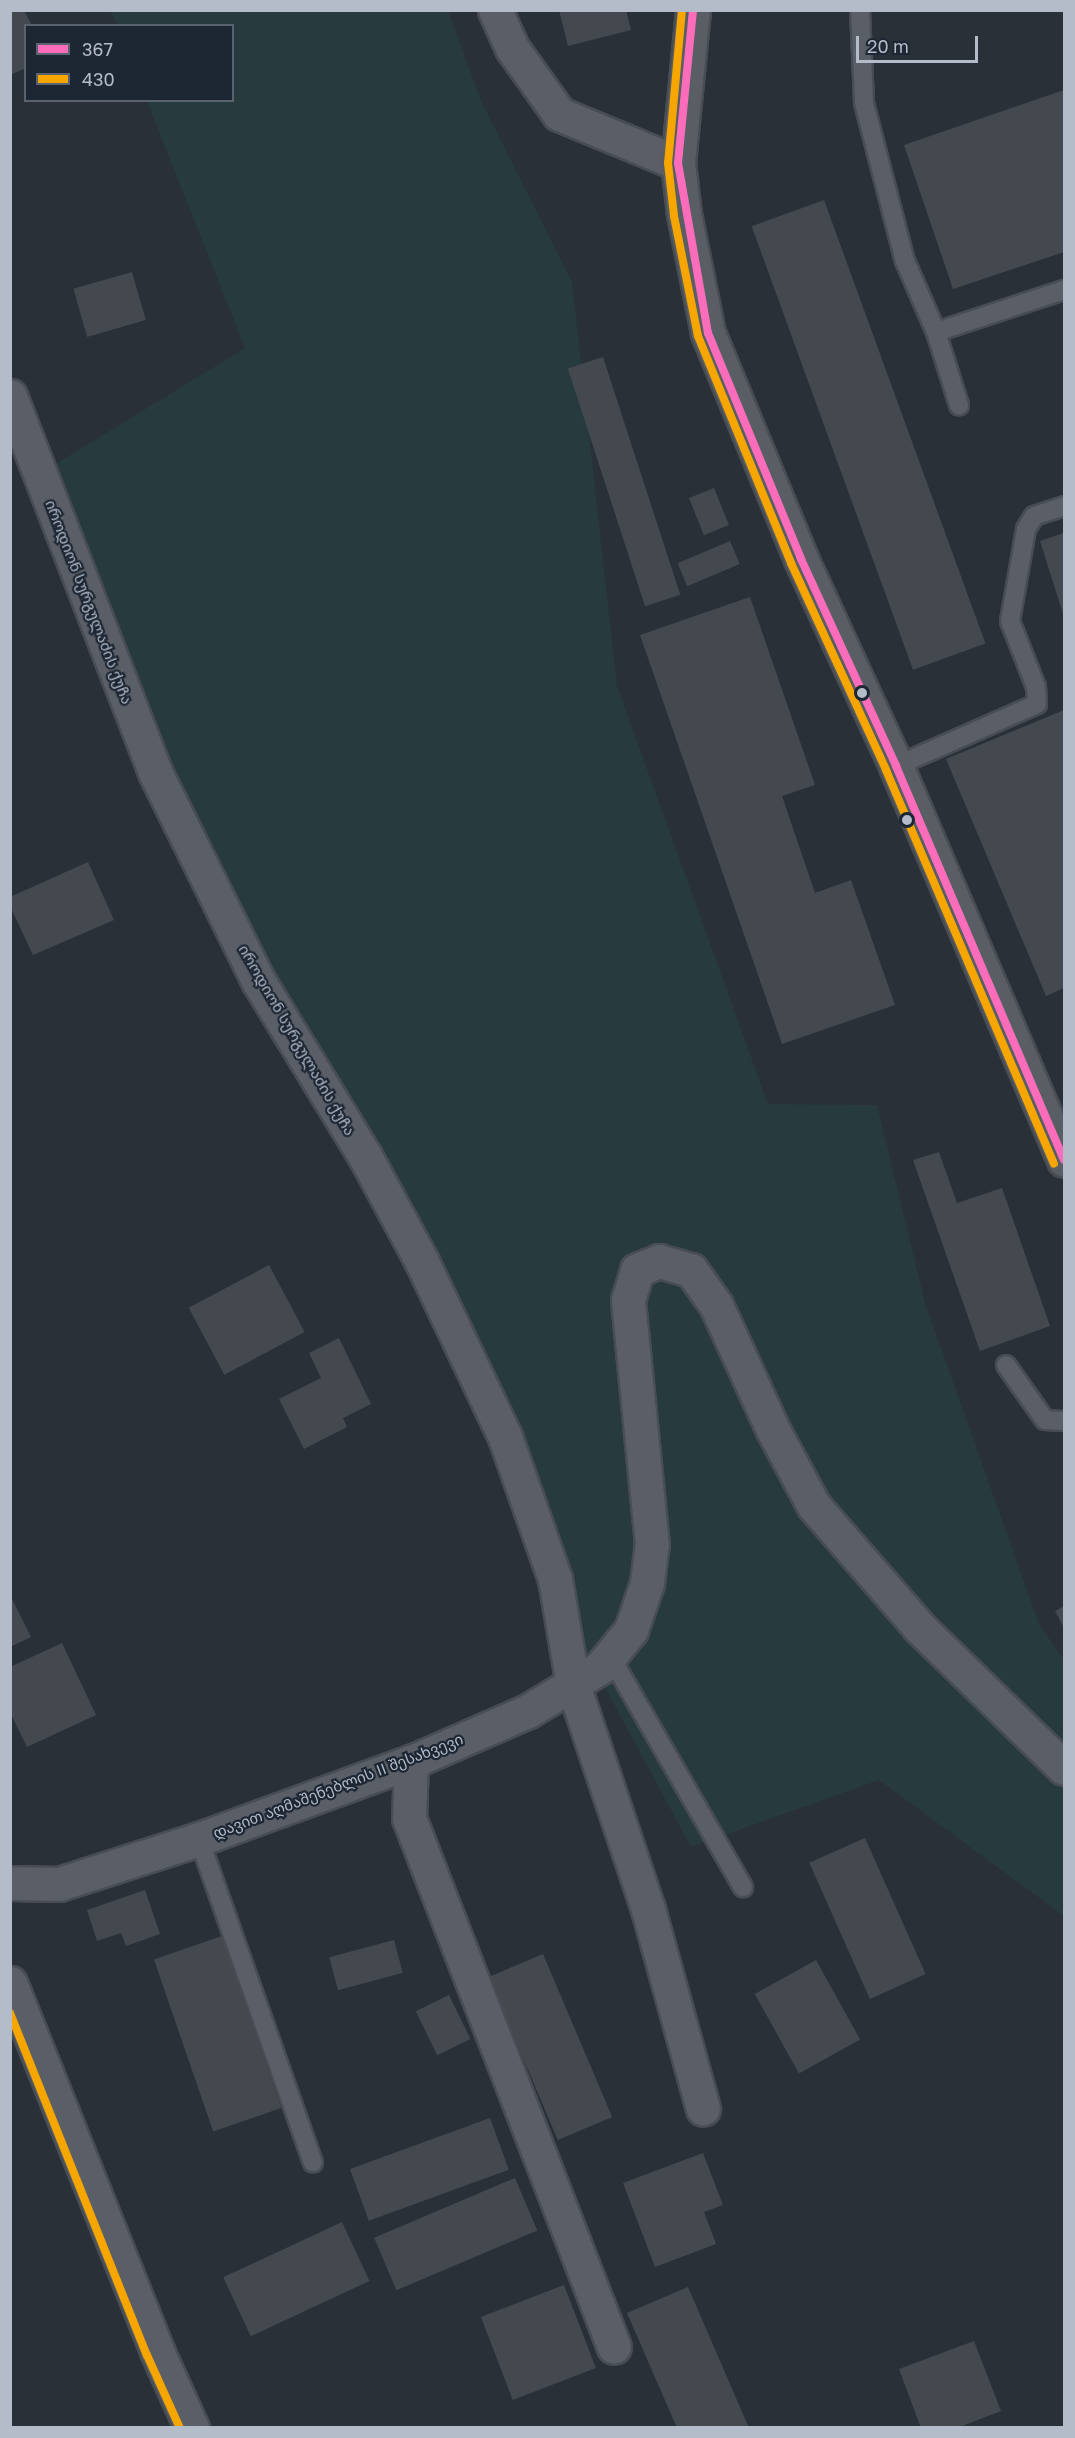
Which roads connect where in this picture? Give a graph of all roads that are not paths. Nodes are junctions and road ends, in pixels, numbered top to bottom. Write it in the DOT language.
graph roads {
  1 [pos="495,10"];
  2 [pos="693,10"];
  3 [pos="860,10"];
  4 [pos="678,163"];
  5 [pos="1065,290"];
  6 [pos="936,332"];
  7 [pos="10,396"];
  8 [pos="959,405"];
  9 [pos="1065,506"];
  10 [pos="896,766"];
  11 [pos="1065,1160"];
  12 [pos="1006,1365"];
  13 [pos="1065,1421"];
  14 [pos="610,1656"];
  15 [pos="573,1685"];
  16 [pos="411,1762"];
  17 [pos="1065,1768"];
  18 [pos="199,1839"];
  19 [pos="10,1883"];
  20 [pos="743,1887"];
  21 [pos="10,1983"];
  22 [pos="704,2109"];
  23 [pos="313,2162"];
  24 [pos="614,2347"];
  25 [pos="192,2427"];
  1 -- 4 [label="street"];
  2 -- 4 [label="street"];
  3 -- 6 [label="lane"];
  4 -- 10 [label="street"];
  5 -- 6 [label="lane"];
  6 -- 8 [label="lane"];
  7 -- 15 [label="street, იროდიონ სურგულაძის ქუჩა"];
  9 -- 10 [label="lane"];
  10 -- 11 [label="street"];
  12 -- 13 [label="lane"];
  14 -- 15 [label="street, დავით აღმაშენებლის II შესახვევი"];
  14 -- 17 [label="street, დავით აღმაშენებლის II შესახვევი"];
  14 -- 20 [label="lane"];
  15 -- 16 [label="street, დავით აღმაშენებლის II შესახვევი"];
  15 -- 22 [label="street, იროდიონ სურგულაძის ქუჩა"];
  16 -- 18 [label="street, დავით აღმაშენებლის II შესახვევი"];
  16 -- 24 [label="street"];
  18 -- 19 [label="street, დავით აღმაშენებლის II შესახვევი"];
  18 -- 23 [label="lane"];
  21 -- 25 [label="street"];
}
